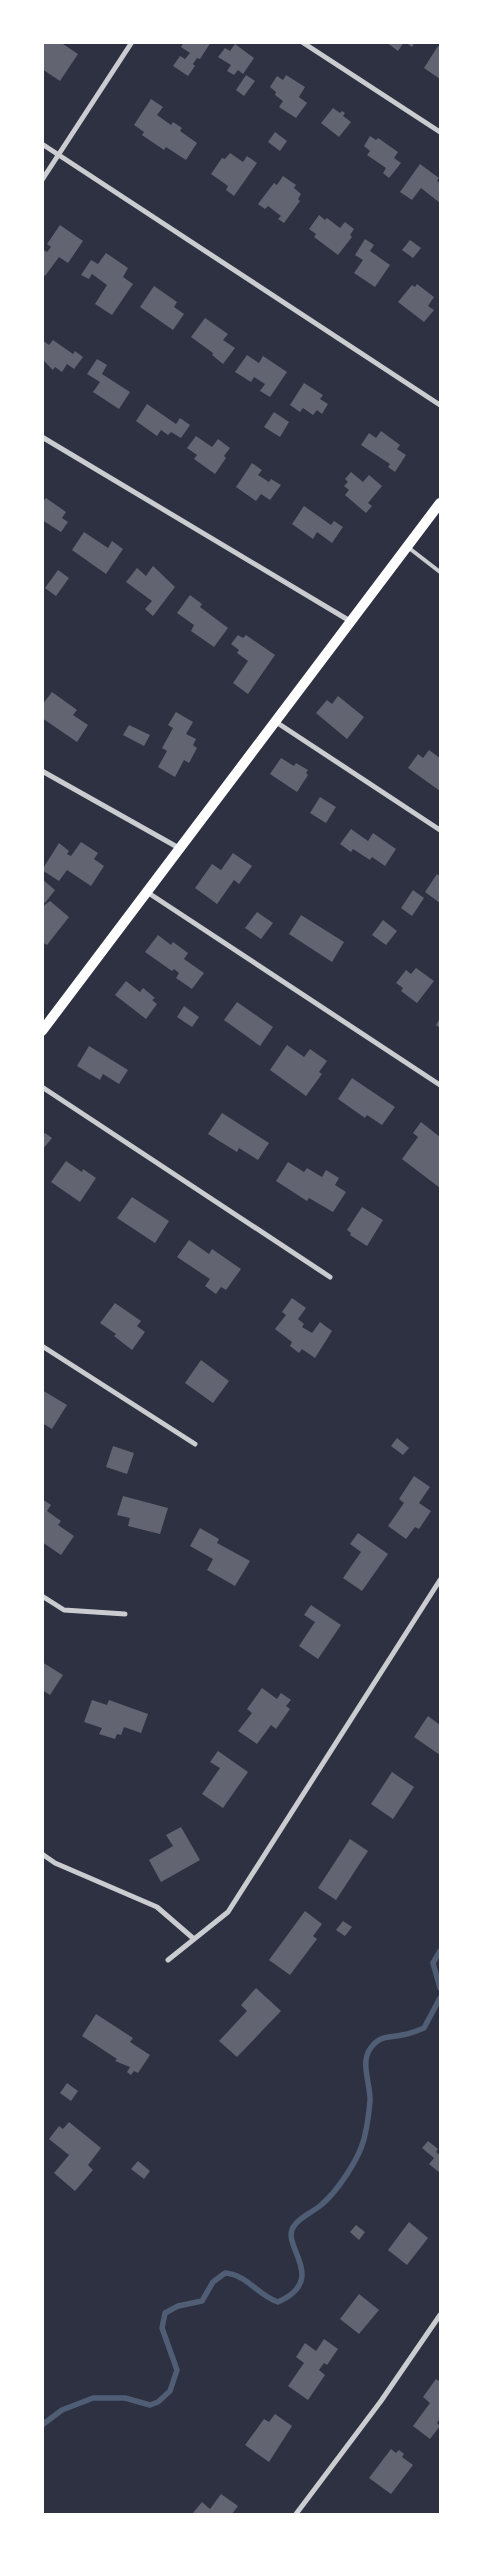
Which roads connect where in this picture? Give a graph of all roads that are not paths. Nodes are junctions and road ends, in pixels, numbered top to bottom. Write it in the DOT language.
graph roads {
  1 [pos="132,42"];
  2 [pos="302,42"];
  3 [pos="440,132"];
  4 [pos="42,144"];
  5 [pos="59,155"];
  6 [pos="42,180"];
  7 [pos="440,405"];
  8 [pos="42,437"];
  9 [pos="440,502"];
  10 [pos="407,546"];
  11 [pos="440,572"];
  12 [pos="350,621"];
  13 [pos="274,721"];
  14 [pos="42,771"];
  15 [pos="440,830"];
  16 [pos="180,849"];
  17 [pos="147,892"];
  18 [pos="42,1031"];
  19 [pos="440,1085"];
  20 [pos="42,1088"];
  21 [pos="330,1277"];
  22 [pos="42,1346"];
  23 [pos="195,1444"];
  24 [pos="440,1580"];
  25 [pos="42,1596"];
  26 [pos="125,1614"];
  27 [pos="42,1854"];
  28 [pos="194,1939"];
  29 [pos="168,1960"];
  30 [pos="440,2315"];
  31 [pos="296,2514"];
  1 -- 5 [label="street"];
  2 -- 3 [label="street"];
  4 -- 5 [label="street"];
  5 -- 6 [label="street"];
  5 -- 7 [label="street"];
  8 -- 12 [label="street"];
  9 -- 10 [label="main road"];
  10 -- 11 [label="lane"];
  10 -- 12 [label="main road"];
  12 -- 13 [label="main road"];
  13 -- 15 [label="street"];
  13 -- 16 [label="main road"];
  14 -- 16 [label="street"];
  16 -- 17 [label="main road"];
  17 -- 18 [label="main road"];
  17 -- 19 [label="street"];
  20 -- 21 [label="street"];
  22 -- 23 [label="street"];
  24 -- 28 [label="street"];
  25 -- 26 [label="street"];
  27 -- 28 [label="street"];
  28 -- 29 [label="street"];
  30 -- 31 [label="street"];
}
